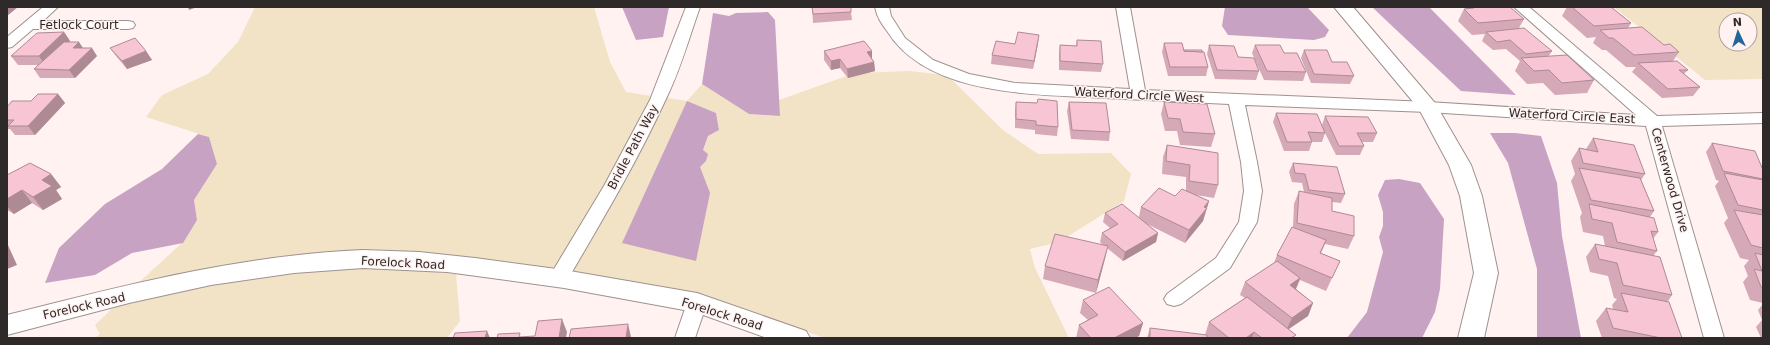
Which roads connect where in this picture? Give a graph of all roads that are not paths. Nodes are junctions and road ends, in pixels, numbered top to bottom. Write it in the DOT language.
graph roads {
  1 [pos="51,7"];
  2 [pos="693,7"];
  3 [pos="882,7"];
  4 [pos="1123,7"];
  5 [pos="1343,7"];
  6 [pos="1521,7"];
  7 [pos="30,25"];
  8 [pos="128,25"];
  9 [pos="7,44"];
  10 [pos="1138,94"];
  11 [pos="1236,100"];
  12 [pos="1428,108"];
  13 [pos="1763,118"];
  14 [pos="1653,121"];
  15 [pos="558,279"];
  16 [pos="1174,299"];
  17 [pos="697,303"];
  18 [pos="7,325"];
  19 [pos="685,338"];
  20 [pos="797,338"];
  21 [pos="1472,338"];
  22 [pos="1714,338"];
  1 -- 7 [label="street"];
  2 -- 15 [label="street, Bridle Path Way"];
  3 -- 10 [label="street, Waterford Circle West"];
  4 -- 10 [label="street"];
  5 -- 12 [label="street"];
  6 -- 14 [label="street, Centerwood Drive"];
  7 -- 8 [label="street, Fetlock Court"];
  7 -- 9 [label="street"];
  10 -- 11 [label="street, Waterford Circle West"];
  11 -- 12 [label="street, Waterford Circle West"];
  11 -- 16 [label="street"];
  12 -- 14 [label="street, Waterford Circle East"];
  12 -- 21 [label="street"];
  13 -- 14 [label="street, Waterford Circle East"];
  14 -- 22 [label="street, Centerwood Drive"];
  15 -- 17 [label="street, Forelock Road"];
  15 -- 18 [label="street, Forelock Road"];
  17 -- 19 [label="street"];
  17 -- 20 [label="street, Forelock Road"];
}
